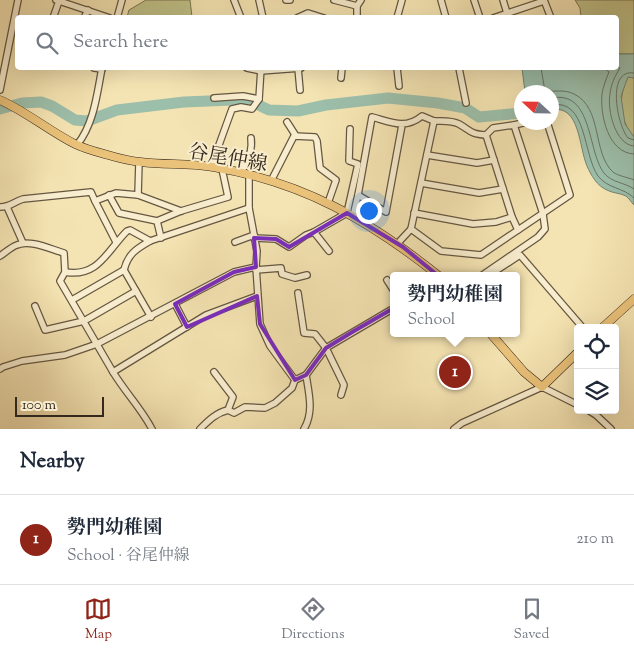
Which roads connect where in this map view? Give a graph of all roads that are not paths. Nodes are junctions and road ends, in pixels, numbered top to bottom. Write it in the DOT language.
graph roads {
  1 [pos="18,0"];
  2 [pos="57,0"];
  3 [pos="122,0"];
  4 [pos="234,0"];
  5 [pos="259,0"];
  6 [pos="286,0"];
  7 [pos="290,0"];
  8 [pos="334,0"];
  9 [pos="402,0"];
  10 [pos="441,0"];
  11 [pos="474,0"];
  12 [pos="503,0"];
  13 [pos="544,0"];
  14 [pos="359,3"];
  15 [pos="88,10"];
  16 [pos="507,13"];
  17 [pos="54,15"];
  18 [pos="86,15"];
  19 [pos="102,15"];
  20 [pos="118,15"];
  21 [pos="240,15"];
  22 [pos="262,15"];
  23 [pos="398,15"];
  24 [pos="445,15"];
  25 [pos="479,15"];
  26 [pos="501,15"];
  27 [pos="550,15"];
  28 [pos="102,70"];
  29 [pos="261,70"];
  30 [pos="297,70"];
  31 [pos="342,70"];
  32 [pos="397,70"];
  33 [pos="460,70"];
  34 [pos="342,78"];
  35 [pos="399,86"];
  36 [pos="0,90"];
  37 [pos="300,90"];
  38 [pos="214,98"];
  39 [pos="259,99"];
  40 [pos="3,101"];
  41 [pos="466,103"];
  42 [pos="287,122"];
  43 [pos="434,122"];
  44 [pos="402,125"];
  45 [pos="514,125"];
  46 [pos="350,129"];
  47 [pos="516,130"];
  48 [pos="550,130"];
  49 [pos="486,135"];
  50 [pos="296,136"];
  51 [pos="251,138"];
  52 [pos="77,145"];
  53 [pos="427,155"];
  54 [pos="494,160"];
  55 [pos="138,162"];
  56 [pos="211,167"];
  57 [pos="222,169"];
  58 [pos="245,173"];
  59 [pos="271,181"];
  60 [pos="421,183"];
  61 [pos="503,189"];
  62 [pos="109,195"];
  63 [pos="138,195"];
  64 [pos="358,195"];
  65 [pos="95,201"];
  66 [pos="328,203"];
  67 [pos="0,207"];
  68 [pos="7,207"];
  69 [pos="249,208"];
  70 [pos="182,211"];
  71 [pos="414,213"];
  72 [pos="350,214"];
  73 [pos="543,214"];
  74 [pos="512,218"];
  75 [pos="157,221"];
  76 [pos="411,229"];
  77 [pos="518,230"];
  78 [pos="314,232"];
  79 [pos="254,236"];
  80 [pos="161,238"];
  81 [pos="150,241"];
  82 [pos="116,242"];
  83 [pos="235,242"];
  84 [pos="23,243"];
  85 [pos="398,244"];
  86 [pos="329,251"];
  87 [pos="0,256"];
  88 [pos="256,268"];
  89 [pos="124,270"];
  90 [pos="65,272"];
  91 [pos="434,272"];
  92 [pos="488,272"];
  93 [pos="494,272"];
  94 [pos="307,275"];
  95 [pos="387,280"];
  96 [pos="390,285"];
  97 [pos="136,291"];
  98 [pos="298,293"];
  99 [pos="257,296"];
  100 [pos="634,299"];
  101 [pos="72,300"];
  102 [pos="175,304"];
  103 [pos="35,306"];
  104 [pos="390,310"];
  105 [pos="151,316"];
  106 [pos="84,321"];
  107 [pos="580,324"];
  108 [pos="606,324"];
  109 [pos="188,326"];
  110 [pos="493,337"];
  111 [pos="97,344"];
  112 [pos="326,348"];
  113 [pos="574,356"];
  114 [pos="0,369"];
  115 [pos="113,372"];
  116 [pos="214,372"];
  117 [pos="306,375"];
  118 [pos="295,380"];
  119 [pos="542,387"];
  120 [pos="341,395"];
  121 [pos="574,403"];
  122 [pos="228,410"];
  123 [pos="594,414"];
  124 [pos="152,429"];
  125 [pos="200,429"];
  126 [pos="304,429"];
  127 [pos="454,429"];
  128 [pos="611,429"];
  1 -- 36 [label="street"];
  2 -- 15 [label="street"];
  2 -- 17 [label="street"];
  3 -- 20 [label="street"];
  4 -- 21 [label="street"];
  5 -- 22 [label="street"];
  6 -- 7 [label="street"];
  8 -- 14 [label="street"];
  9 -- 23 [label="street"];
  10 -- 24 [label="street"];
  11 -- 25 [label="street"];
  12 -- 16 [label="street"];
  13 -- 16 [label="street"];
  13 -- 27 [label="street"];
  15 -- 18 [label="street"];
  15 -- 19 [label="street"];
  16 -- 26 [label="street"];
  28 -- 52 [label="street"];
  29 -- 39 [label="street"];
  30 -- 37 [label="street"];
  31 -- 34 [label="street"];
  32 -- 35 [label="street"];
  33 -- 41 [label="street"];
  38 -- 39 [label="street"];
  39 -- 56 [label="street"];
  40 -- 52 [label="main road, 谷尾仲線"];
  42 -- 50 [label="street"];
  43 -- 44 [label="street"];
  43 -- 49 [label="street"];
  43 -- 53 [label="street"];
  44 -- 64 [label="street"];
  44 -- 64 [label="street"];
  45 -- 49 [label="street"];
  46 -- 72 [label="street"];
  47 -- 73 [label="street"];
  48 -- 73 [label="street"];
  49 -- 54 [label="street"];
  50 -- 59 [label="street"];
  50 -- 66 [label="street"];
  51 -- 58 [label="street"];
  52 -- 55 [label="main road, 谷尾仲線"];
  53 -- 54 [label="street"];
  53 -- 60 [label="street"];
  54 -- 61 [label="street"];
  55 -- 56 [label="main road, 谷尾仲線"];
  55 -- 63 [label="street"];
  56 -- 57 [label="main road, 谷尾仲線"];
  57 -- 58 [label="main road, 谷尾仲線"];
  57 -- 70 [label="street"];
  58 -- 59 [label="main road, 谷尾仲線"];
  58 -- 69 [label="street"];
  59 -- 66 [label="main road, 谷尾仲線"];
  60 -- 61 [label="street"];
  60 -- 71 [label="street"];
  61 -- 74 [label="street"];
  62 -- 63 [label="street"];
  62 -- 65 [label="street"];
  62 -- 75 [label="street"];
  63 -- 70 [label="street"];
  64 -- 72 [label="street"];
  65 -- 68 [label="street"];
  65 -- 82 [label="street"];
  66 -- 72 [label="main road, 谷尾仲線"];
  67 -- 68 [label="street"];
  68 -- 84 [label="street"];
  69 -- 79 [label="street"];
  69 -- 80 [label="street"];
  70 -- 75 [label="street"];
  71 -- 74 [label="street"];
  71 -- 76 [label="street"];
  72 -- 78 [label="street"];
  72 -- 85 [label="main road, 谷尾仲線"];
  73 -- 77 [label="street"];
  73 -- 92 [label="street"];
  74 -- 77 [label="street"];
  75 -- 80 [label="street"];
  76 -- 77 [label="street"];
  76 -- 85 [label="street"];
  78 -- 79 [label="street"];
  78 -- 86 [label="street"];
  79 -- 83 [label="street"];
  79 -- 88 [label="street"];
  80 -- 81 [label="street"];
  81 -- 82 [label="street"];
  81 -- 89 [label="street"];
  82 -- 90 [label="street"];
  84 -- 87 [label="street"];
  84 -- 90 [label="street"];
  85 -- 91 [label="main road, 谷尾仲線"];
  88 -- 94 [label="street"];
  88 -- 99 [label="street"];
  88 -- 102 [label="street"];
  89 -- 97 [label="street"];
  89 -- 101 [label="street"];
  90 -- 101 [label="street"];
  93 -- 107 [label="street"];
  95 -- 96 [label="street"];
  97 -- 105 [label="street"];
  97 -- 106 [label="street"];
  98 -- 112 [label="street"];
  99 -- 109 [label="street"];
  99 -- 118 [label="street"];
  100 -- 108 [label="main road"];
  101 -- 106 [label="street"];
  102 -- 105 [label="street"];
  102 -- 109 [label="street"];
  103 -- 106 [label="street"];
  104 -- 112 [label="street"];
  105 -- 111 [label="street"];
  106 -- 111 [label="street"];
  109 -- 115 [label="street"];
  110 -- 119 [label="main road"];
  111 -- 114 [label="street"];
  111 -- 115 [label="street"];
  112 -- 117 [label="street"];
  112 -- 120 [label="street"];
  113 -- 119 [label="main road"];
  115 -- 124 [label="street"];
  116 -- 122 [label="street"];
  117 -- 118 [label="street"];
  117 -- 126 [label="street"];
  118 -- 122 [label="street"];
  119 -- 121 [label="street"];
  119 -- 127 [label="street"];
  122 -- 125 [label="street"];
  123 -- 128 [label="street"];
}
